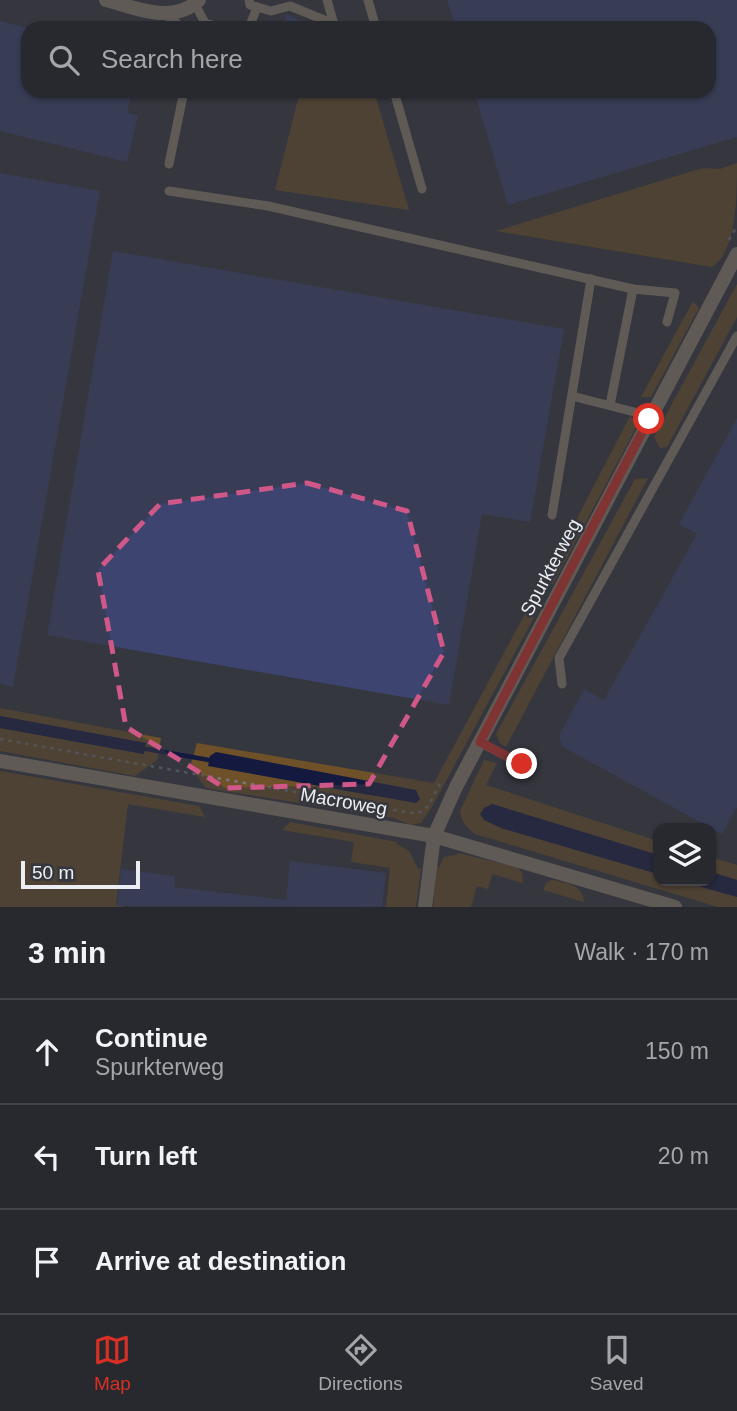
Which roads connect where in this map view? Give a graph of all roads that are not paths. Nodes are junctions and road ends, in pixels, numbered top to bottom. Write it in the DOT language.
graph roads {
  1 [pos="106,0"];
  2 [pos="327,0"];
  3 [pos="368,0"];
  4 [pos="197,2"];
  5 [pos="289,3"];
  6 [pos="253,4"];
  7 [pos="166,15"];
  8 [pos="174,21"];
  9 [pos="204,21"];
  10 [pos="328,21"];
  11 [pos="333,21"];
  12 [pos="374,21"];
  13 [pos="183,98"];
  14 [pos="396,98"];
  15 [pos="169,164"];
  16 [pos="422,189"];
  17 [pos="169,191"];
  18 [pos="730,252"];
  19 [pos="591,279"];
  20 [pos="633,289"];
  21 [pos="667,322"];
  22 [pos="737,336"];
  23 [pos="572,396"];
  24 [pos="610,405"];
  25 [pos="650,416"];
  26 [pos="552,515"];
  27 [pos="562,684"];
  28 [pos="480,742"];
  29 [pos="0,761"];
  30 [pos="522,764"];
  31 [pos="434,836"];
  32 [pos="425,907"];
  33 [pos="675,907"];
  1 -- 7 [label="street"];
  2 -- 11 [label="lane"];
  3 -- 12 [label="lane"];
  4 -- 7 [label="street"];
  4 -- 9 [label="lane"];
  5 -- 6 [label="lane"];
  5 -- 10 [label="lane"];
  7 -- 8 [label="lane"];
  13 -- 15 [label="lane"];
  14 -- 16 [label="lane"];
  17 -- 19 [label="lane"];
  18 -- 25 [label="street, Spurkterweg"];
  19 -- 20 [label="lane"];
  19 -- 23 [label="lane"];
  20 -- 21 [label="lane"];
  20 -- 24 [label="lane"];
  22 -- 27 [label="lane"];
  23 -- 24 [label="lane"];
  23 -- 26 [label="lane"];
  24 -- 25 [label="lane"];
  25 -- 28 [label="street, Spurkterweg"];
  28 -- 30 [label="lane"];
  28 -- 31 [label="street, Spurkterweg"];
  29 -- 31 [label="street, Macroweg"];
  31 -- 32 [label="street, Spurkterweg"];
  31 -- 33 [label="street, Macroweg"];
}
